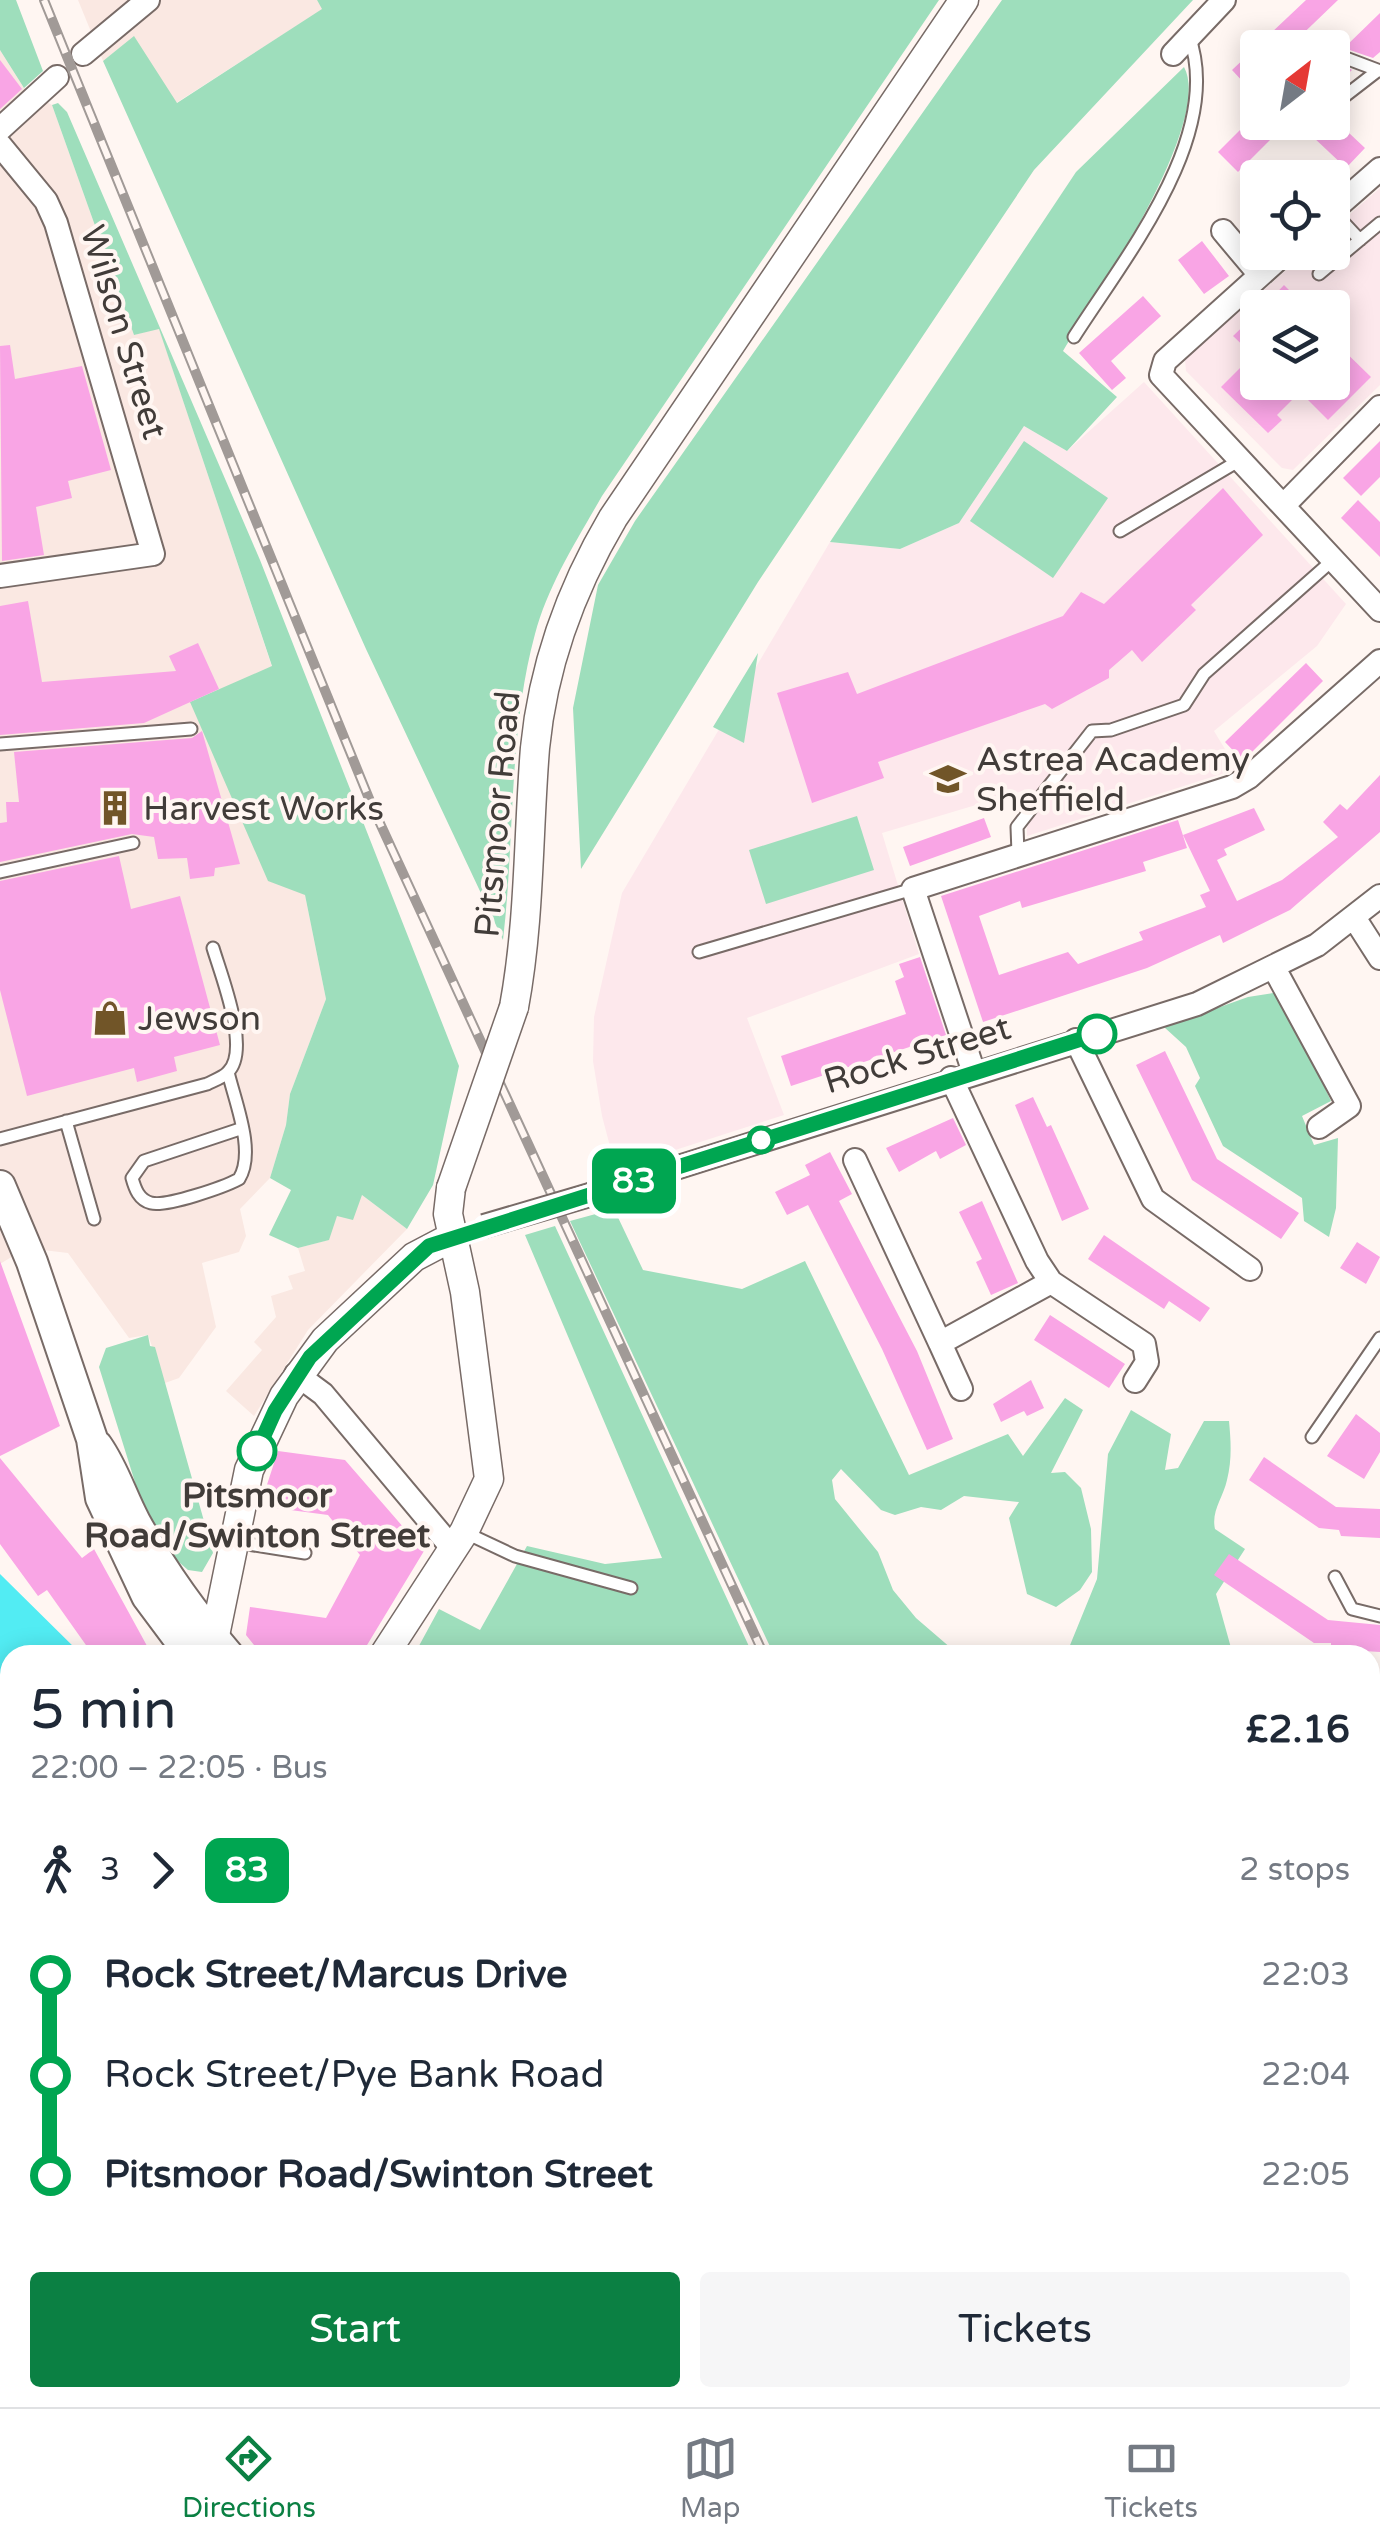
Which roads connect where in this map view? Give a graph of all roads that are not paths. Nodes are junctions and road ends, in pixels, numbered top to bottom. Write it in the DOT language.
graph roads {
  1 [pos="148,0"];
  2 [pos="964,0"];
  3 [pos="1224,0"];
  4 [pos="1190,36"];
  5 [pos="83,54"];
  6 [pos="1173,54"];
  7 [pos="1350,60"];
  8 [pos="1378,72"];
  9 [pos="57,77"];
  10 [pos="1350,93"];
  11 [pos="0,129"];
  12 [pos="0,146"];
  13 [pos="1380,169"];
  14 [pos="1350,196"];
  15 [pos="1380,222"];
  16 [pos="1350,229"];
  17 [pos="1222,231"];
  18 [pos="1360,240"];
  19 [pos="1266,270"];
  20 [pos="1319,274"];
  21 [pos="1260,275"];
  22 [pos="1074,337"];
  23 [pos="1380,407"];
  24 [pos="1240,460"];
  25 [pos="1284,505"];
  26 [pos="1120,532"];
  27 [pos="1334,560"];
  28 [pos="0,576"];
  29 [pos="1380,610"];
  30 [pos="1380,661"];
  31 [pos="191,729"];
  32 [pos="0,744"];
  33 [pos="133,843"];
  34 [pos="1018,853"];
  35 [pos="0,872"];
  36 [pos="913,889"];
  37 [pos="1380,896"];
  38 [pos="1355,919"];
  39 [pos="213,948"];
  40 [pos="700,952"];
  41 [pos="1380,958"];
  42 [pos="1274,968"];
  43 [pos="1076,1040"];
  44 [pos="228,1072"];
  45 [pos="962,1076"];
  46 [pos="66,1121"];
  47 [pos="1319,1127"];
  48 [pos="240,1128"];
  49 [pos="0,1139"];
  50 [pos="854,1160"];
  51 [pos="0,1186"];
  52 [pos="94,1219"];
  53 [pos="8,1230"];
  54 [pos="454,1236"];
  55 [pos="1250,1269"];
  56 [pos="1051,1282"];
  57 [pos="1380,1338"];
  58 [pos="940,1343"];
  59 [pos="296,1374"];
  60 [pos="1135,1380"];
  61 [pos="961,1388"];
  62 [pos="1312,1437"];
  63 [pos="458,1540"];
  64 [pos="234,1542"];
  65 [pos="305,1553"];
  66 [pos="1335,1577"];
  67 [pos="631,1588"];
  68 [pos="1380,1616"];
  69 [pos="208,1645"];
  70 [pos="212,1645"];
  71 [pos="390,1645"];
  1 -- 5 [label="street"];
  2 -- 54 [label="street, Pitsmoor Road, bridge"];
  3 -- 4 [label="street"];
  4 -- 6 [label="street"];
  4 -- 22 [label="lane"];
  7 -- 8 [label="lane"];
  8 -- 10 [label="lane"];
  9 -- 11 [label="street"];
  12 -- 28 [label="street, Wilson Street"];
  13 -- 14 [label="street"];
  15 -- 18 [label="lane"];
  16 -- 18 [label="lane"];
  17 -- 21 [label="street"];
  18 -- 20 [label="lane"];
  19 -- 21 [label="street"];
  21 -- 24 [label="street"];
  23 -- 25 [label="street"];
  24 -- 25 [label="street"];
  24 -- 26 [label="lane"];
  25 -- 27 [label="street"];
  27 -- 29 [label="street"];
  27 -- 34 [label="lane"];
  30 -- 34 [label="street"];
  31 -- 32 [label="lane"];
  33 -- 35 [label="lane"];
  34 -- 36 [label="street"];
  36 -- 40 [label="lane"];
  36 -- 45 [label="street"];
  37 -- 38 [label="street, Rock Street"];
  38 -- 41 [label="street"];
  38 -- 42 [label="street, Rock Street"];
  39 -- 44 [label="lane"];
  42 -- 43 [label="street, Rock Street"];
  42 -- 47 [label="street"];
  43 -- 45 [label="street, Rock Street"];
  43 -- 55 [label="street"];
  44 -- 46 [label="lane"];
  44 -- 48 [label="lane"];
  45 -- 54 [label="street, Rock Street, bridge"];
  45 -- 56 [label="street"];
  46 -- 49 [label="lane"];
  46 -- 52 [label="lane"];
  48 -- 48 [label="lane"];
  50 -- 58 [label="street"];
  51 -- 53 [label="main road"];
  53 -- 69 [label="main road"];
  54 -- 59 [label="street"];
  54 -- 63 [label="street, Pitsmoor Road"];
  56 -- 58 [label="street"];
  56 -- 60 [label="street"];
  57 -- 62 [label="lane"];
  58 -- 61 [label="street"];
  59 -- 63 [label="street"];
  59 -- 64 [label="street"];
  63 -- 67 [label="lane"];
  63 -- 71 [label="street, Pitsmoor Road"];
  64 -- 65 [label="lane"];
  64 -- 70 [label="street"];
  66 -- 68 [label="lane"];
}
